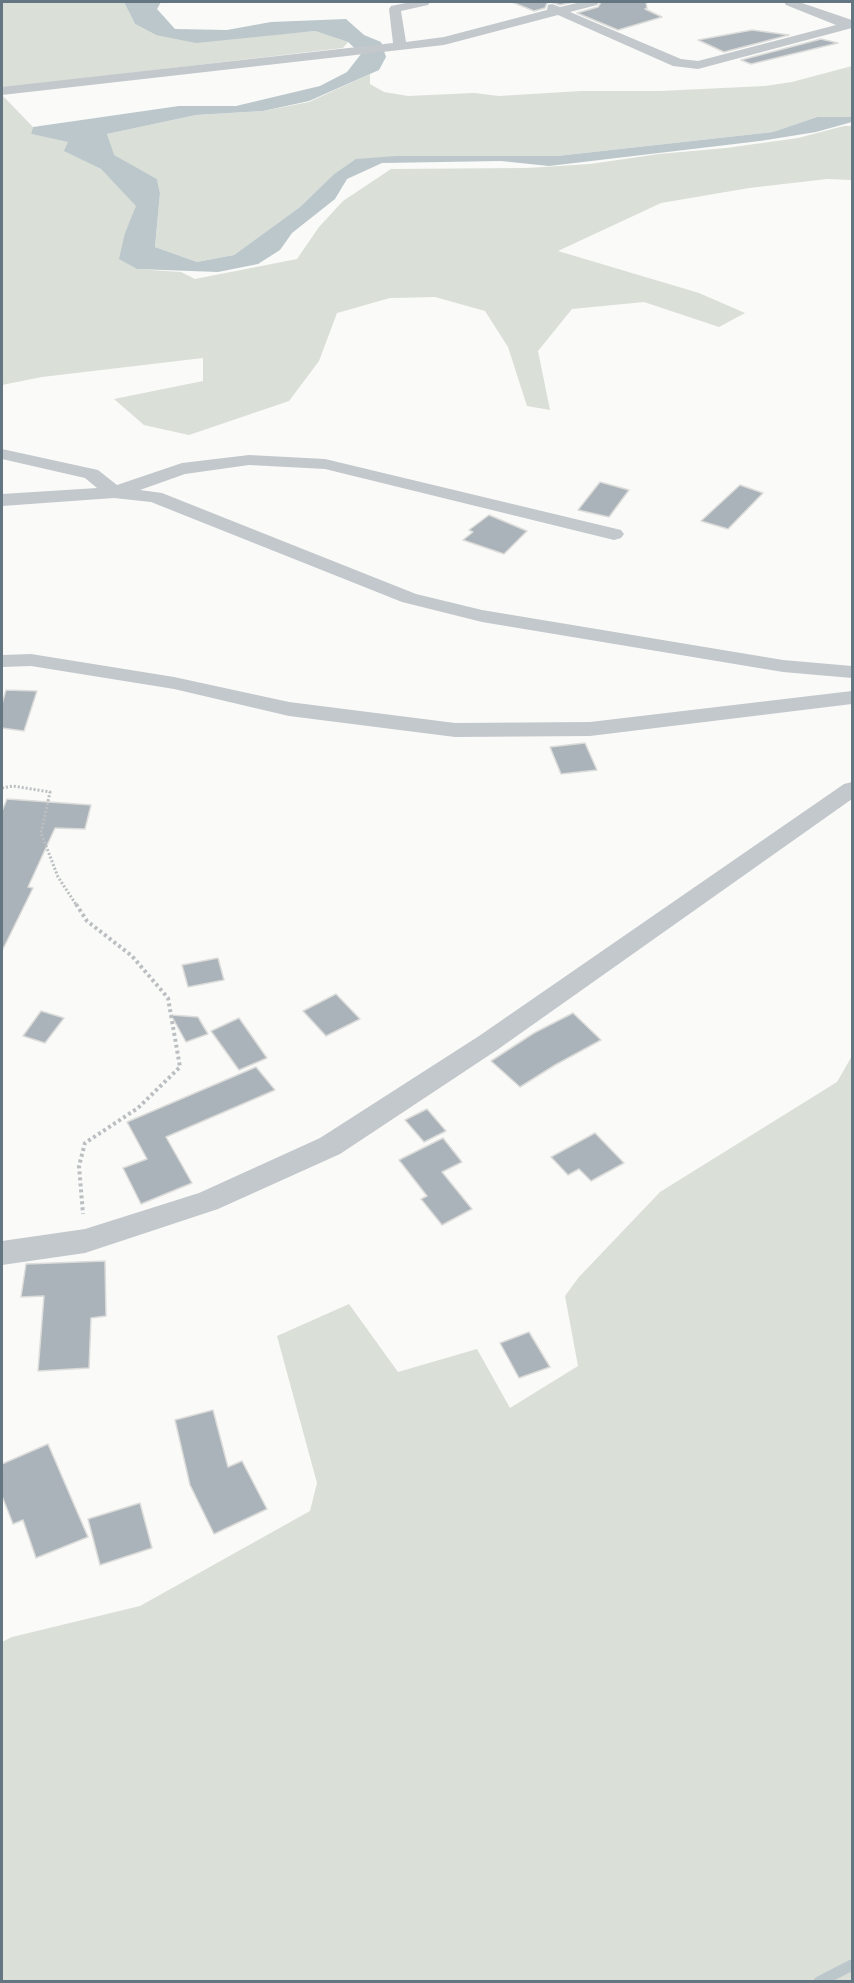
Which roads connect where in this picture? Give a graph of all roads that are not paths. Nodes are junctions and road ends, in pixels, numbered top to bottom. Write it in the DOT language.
graph roads {
  1 [pos="424,2"];
  2 [pos="538,2"];
  3 [pos="593,2"];
  4 [pos="790,2"];
  5 [pos="557,10"];
  6 [pos="850,25"];
  7 [pos="396,46"];
  8 [pos="2,91"];
  9 [pos="2,454"];
  10 [pos="114,492"];
  11 [pos="2,500"];
  12 [pos="614,534"];
  13 [pos="2,661"];
  14 [pos="852,672"];
  15 [pos="852,698"];
  16 [pos="852,789"];
  17 [pos="2,1253"];
  1 -- 7 [label="street"];
  2 -- 5 [label="street"];
  3 -- 5 [label="street"];
  4 -- 6 [label="street"];
  5 -- 6 [label="street"];
  5 -- 7 [label="street"];
  7 -- 8 [label="street"];
  9 -- 10 [label="street"];
  10 -- 11 [label="street"];
  10 -- 12 [label="street"];
  10 -- 14 [label="street"];
  13 -- 15 [label="street"];
  16 -- 17 [label="street"];
}
